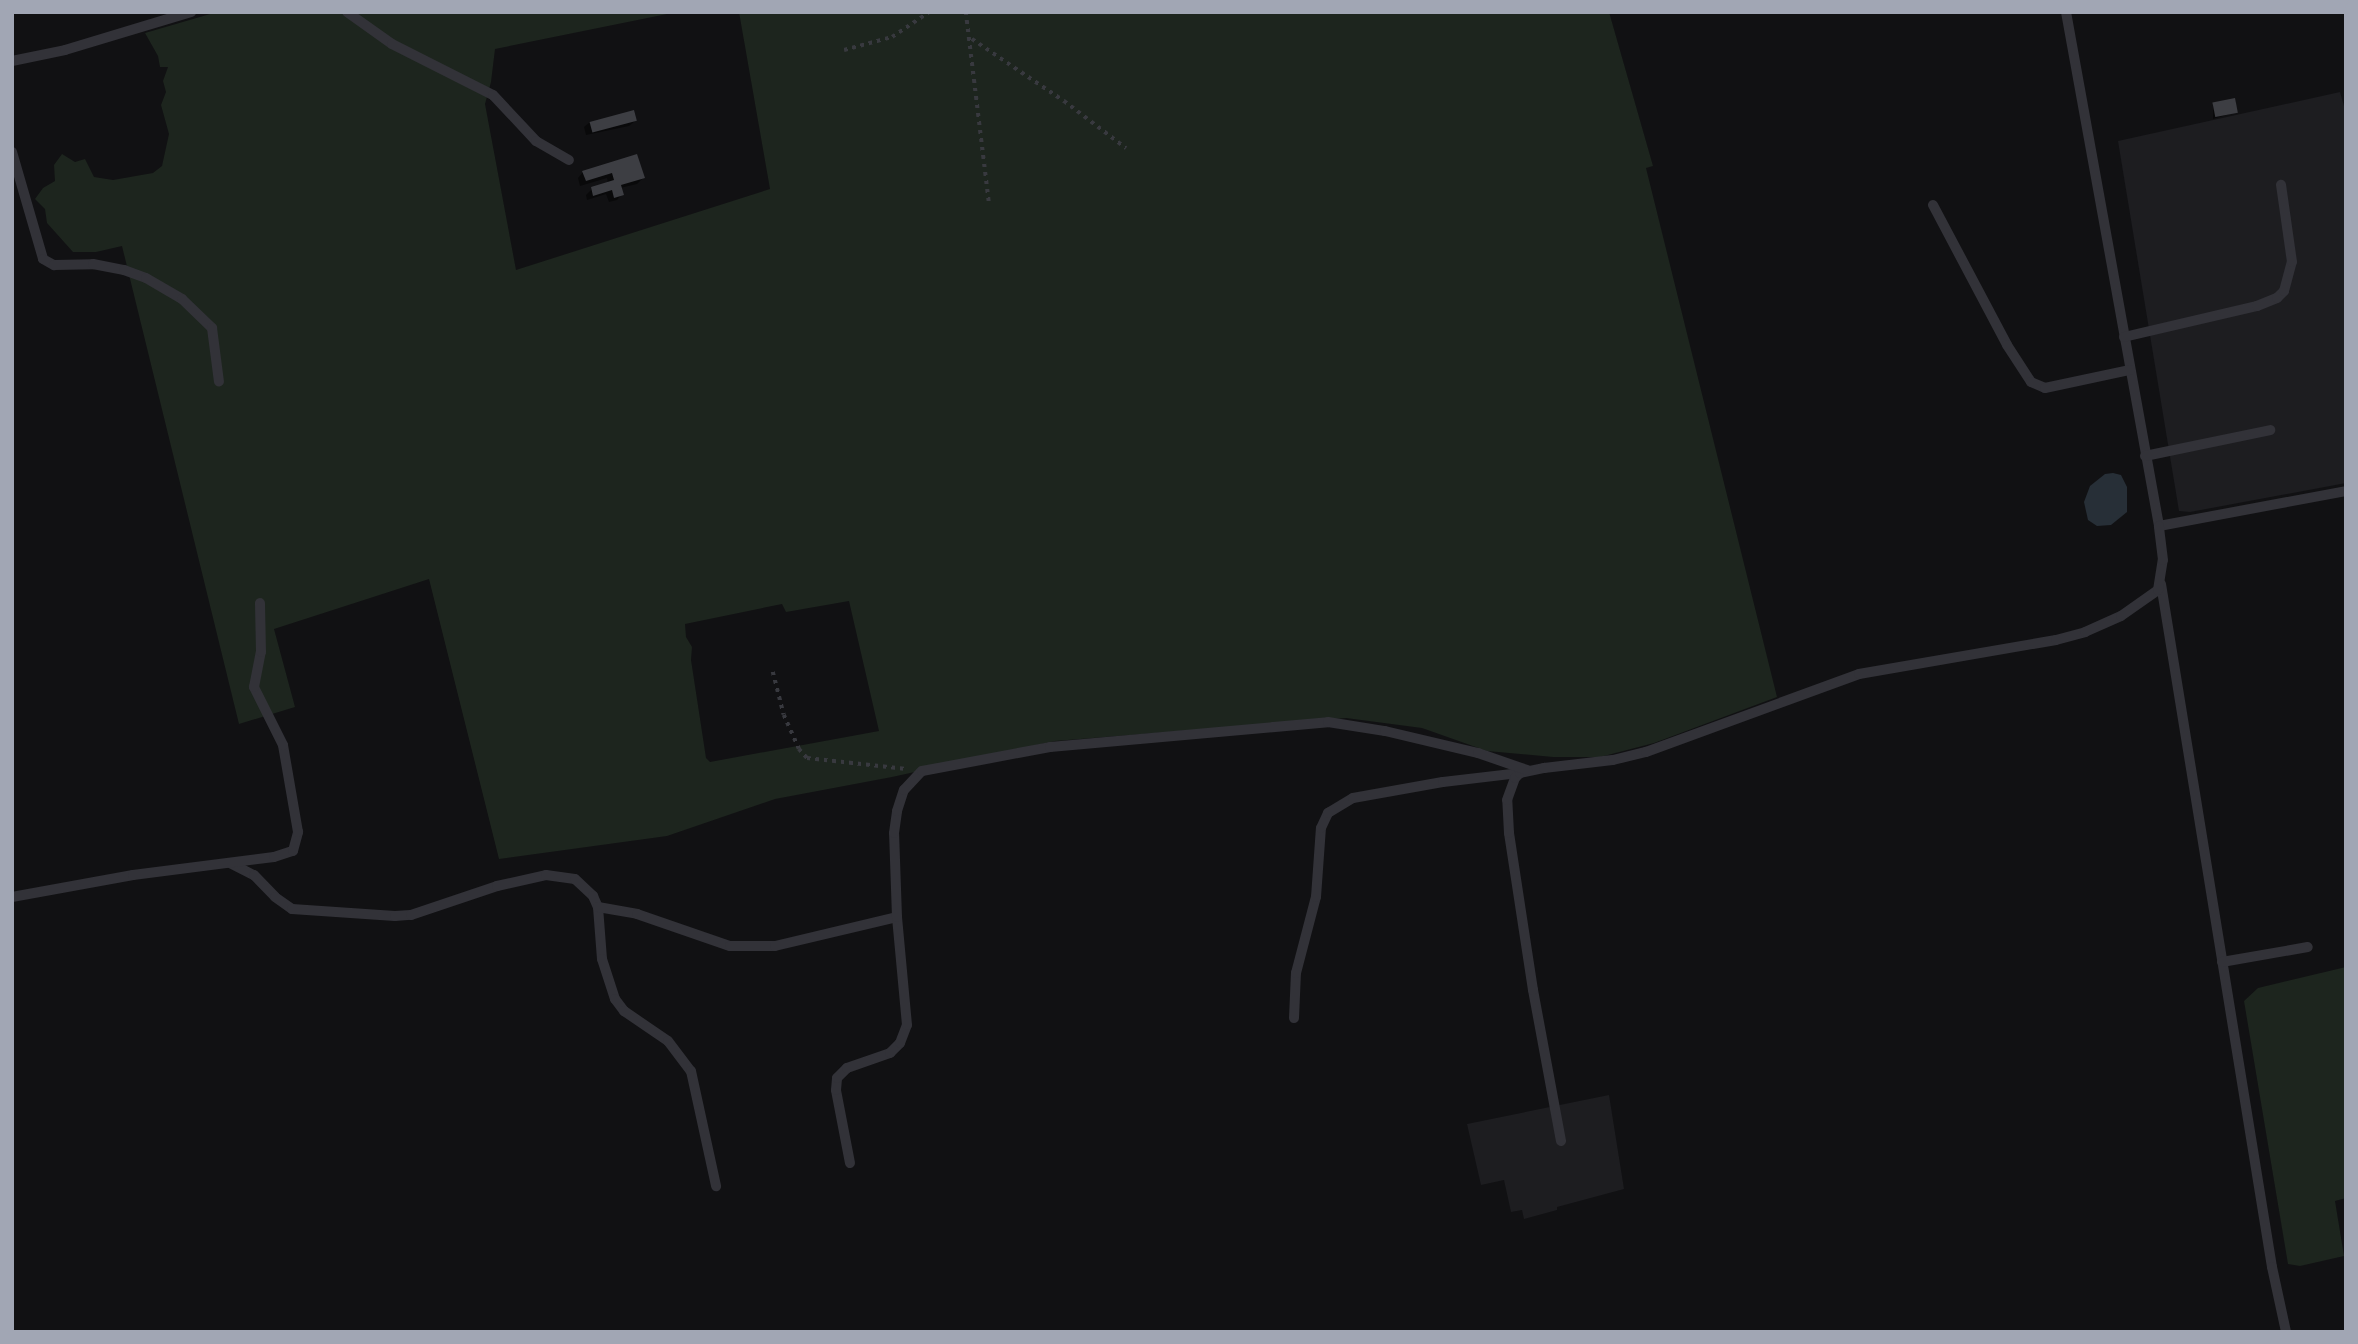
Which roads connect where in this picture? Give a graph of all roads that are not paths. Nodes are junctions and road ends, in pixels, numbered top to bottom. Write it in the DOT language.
graph roads {
  1 [pos="191,12"];
  2 [pos="348,12"];
  3 [pos="2066,12"];
  4 [pos="12,61"];
  5 [pos="12,152"];
  6 [pos="569,160"];
  7 [pos="2281,185"];
  8 [pos="1933,205"];
  9 [pos="2124,337"];
  10 [pos="2130,370"];
  11 [pos="219,382"];
  12 [pos="2270,430"];
  13 [pos="2146,456"];
  14 [pos="2346,491"];
  15 [pos="2159,527"];
  16 [pos="2161,584"];
  17 [pos="260,603"];
  18 [pos="1524,772"];
  19 [pos="230,863"];
  20 [pos="12,897"];
  21 [pos="598,907"];
  22 [pos="897,917"];
  23 [pos="2308,947"];
  24 [pos="2222,962"];
  25 [pos="1294,1018"];
  26 [pos="1561,1141"];
  27 [pos="849,1163"];
  28 [pos="716,1186"];
  29 [pos="2286,1332"];
  1 -- 4 [label="lane"];
  2 -- 6 [label="lane"];
  3 -- 9 [label="lane"];
  5 -- 11 [label="lane"];
  7 -- 9 [label="lane"];
  8 -- 10 [label="lane"];
  9 -- 10 [label="lane"];
  10 -- 13 [label="lane"];
  12 -- 13 [label="lane"];
  13 -- 15 [label="lane"];
  14 -- 15 [label="lane"];
  15 -- 16 [label="lane"];
  16 -- 18 [label="lane"];
  16 -- 24 [label="lane"];
  17 -- 19 [label="lane"];
  18 -- 22 [label="lane"];
  18 -- 25 [label="lane"];
  18 -- 26 [label="lane"];
  19 -- 20 [label="lane"];
  19 -- 21 [label="lane"];
  21 -- 22 [label="lane"];
  21 -- 28 [label="lane"];
  22 -- 27 [label="lane"];
  23 -- 24 [label="lane"];
  24 -- 29 [label="lane"];
}
